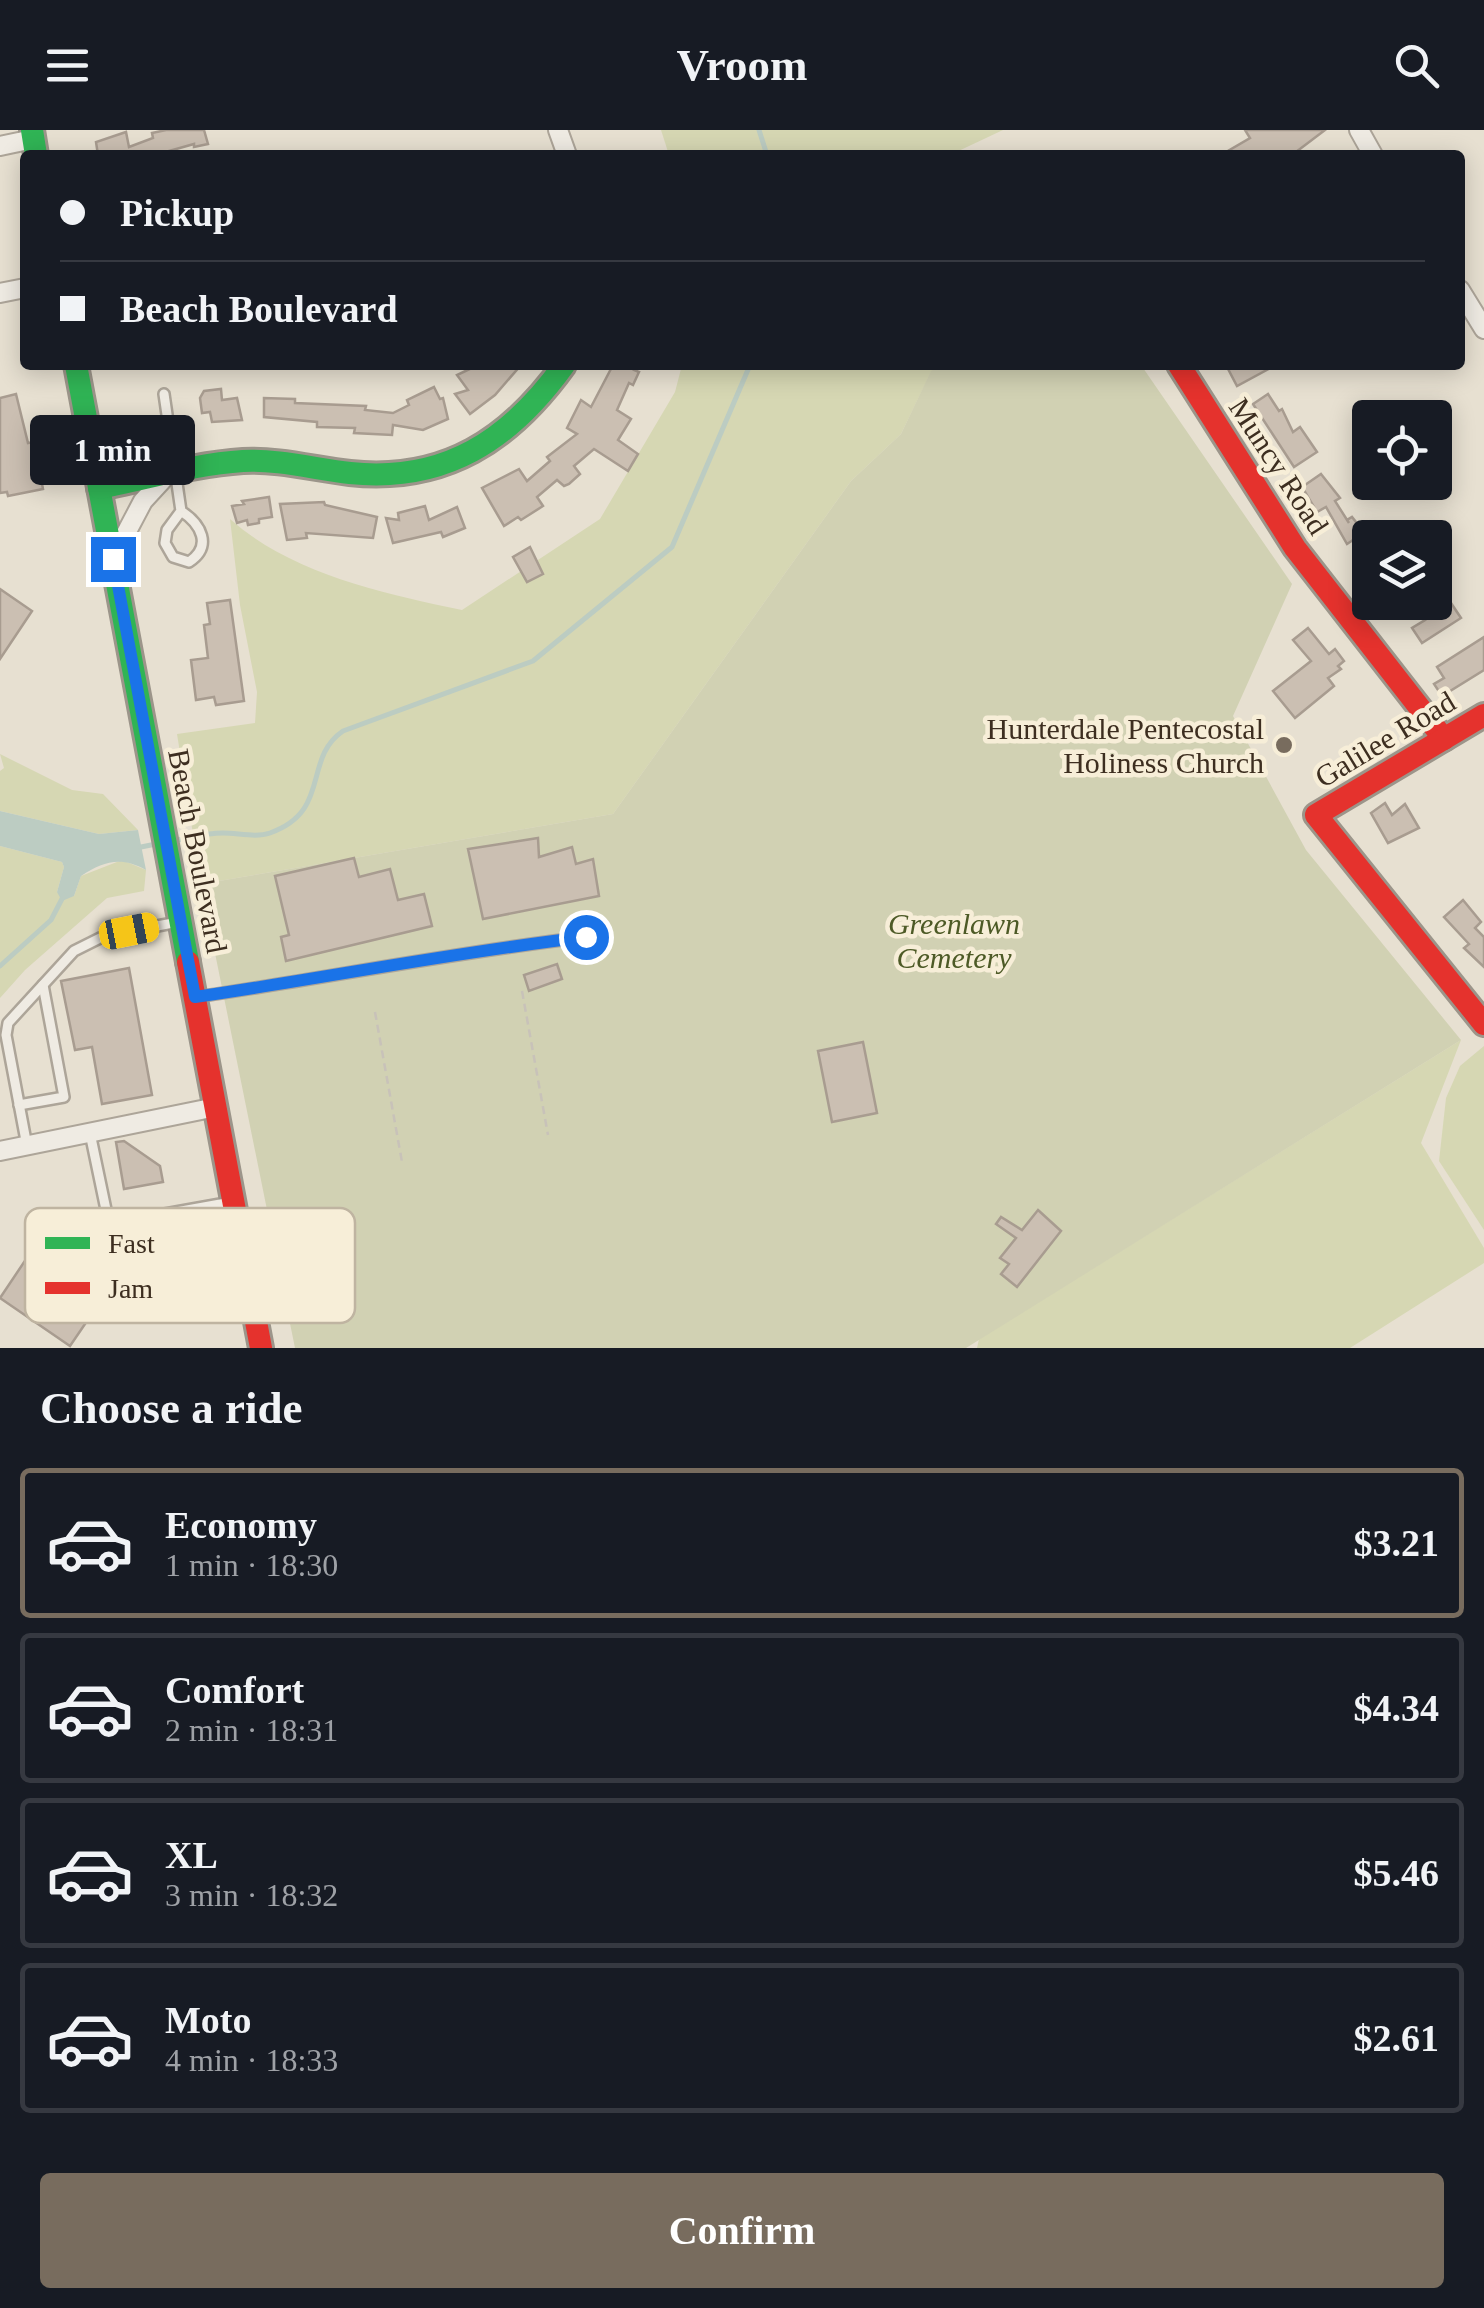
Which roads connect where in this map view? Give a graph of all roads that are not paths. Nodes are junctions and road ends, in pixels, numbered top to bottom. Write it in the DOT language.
graph roads {
  1 [pos="34,141"];
  2 [pos="0,146"];
  3 [pos="1465,298"];
  4 [pos="1484,329"];
  5 [pos="77,370"];
  6 [pos="560,370"];
  7 [pos="1182,370"];
  8 [pos="164,394"];
  9 [pos="173,474"];
  10 [pos="99,488"];
  11 [pos="181,511"];
  12 [pos="113,559"];
  13 [pos="1484,715"];
  14 [pos="1444,739"];
  15 [pos="181,921"];
  16 [pos="586,937"];
  17 [pos="43,984"];
  18 [pos="195,997"];
  19 [pos="1484,1024"];
  20 [pos="19,1105"];
  21 [pos="216,1106"];
  22 [pos="90,1133"];
  23 [pos="27,1146"];
  24 [pos="0,1152"];
  25 [pos="234,1202"];
  26 [pos="106,1208"];
  27 [pos="200,1208"];
  28 [pos="235,1208"];
  29 [pos="257,1323"];
  30 [pos="262,1348"];
  1 -- 2 [label="street"];
  3 -- 4 [label="street"];
  5 -- 10 [label="main road, Beach Boulevard"];
  6 -- 9 [label="main road"];
  7 -- 14 [label="main road, Muncy Road"];
  8 -- 9 [label="lane"];
  9 -- 10 [label="main road"];
  9 -- 11 [label="lane"];
  9 -- 12 [label="street"];
  10 -- 12 [label="main road, Beach Boulevard"];
  11 -- 11 [label="lane"];
  12 -- 15 [label="main road, Beach Boulevard"];
  13 -- 14 [label="main road, Galilee Road"];
  14 -- 19 [label="main road, Galilee Road"];
  15 -- 17 [label="lane"];
  15 -- 18 [label="main road, Beach Boulevard"];
  16 -- 18 [label="lane"];
  17 -- 20 [label="lane"];
  17 -- 20 [label="lane"];
  18 -- 21 [label="main road, Beach Boulevard"];
  20 -- 23 [label="lane"];
  21 -- 22 [label="street"];
  21 -- 25 [label="main road, Beach Boulevard"];
  22 -- 23 [label="street"];
  22 -- 26 [label="lane"];
  23 -- 24 [label="street"];
  25 -- 27 [label="lane"];
  25 -- 28 [label="main road, Beach Boulevard"];
  29 -- 30 [label="main road, Beach Boulevard"];
}
